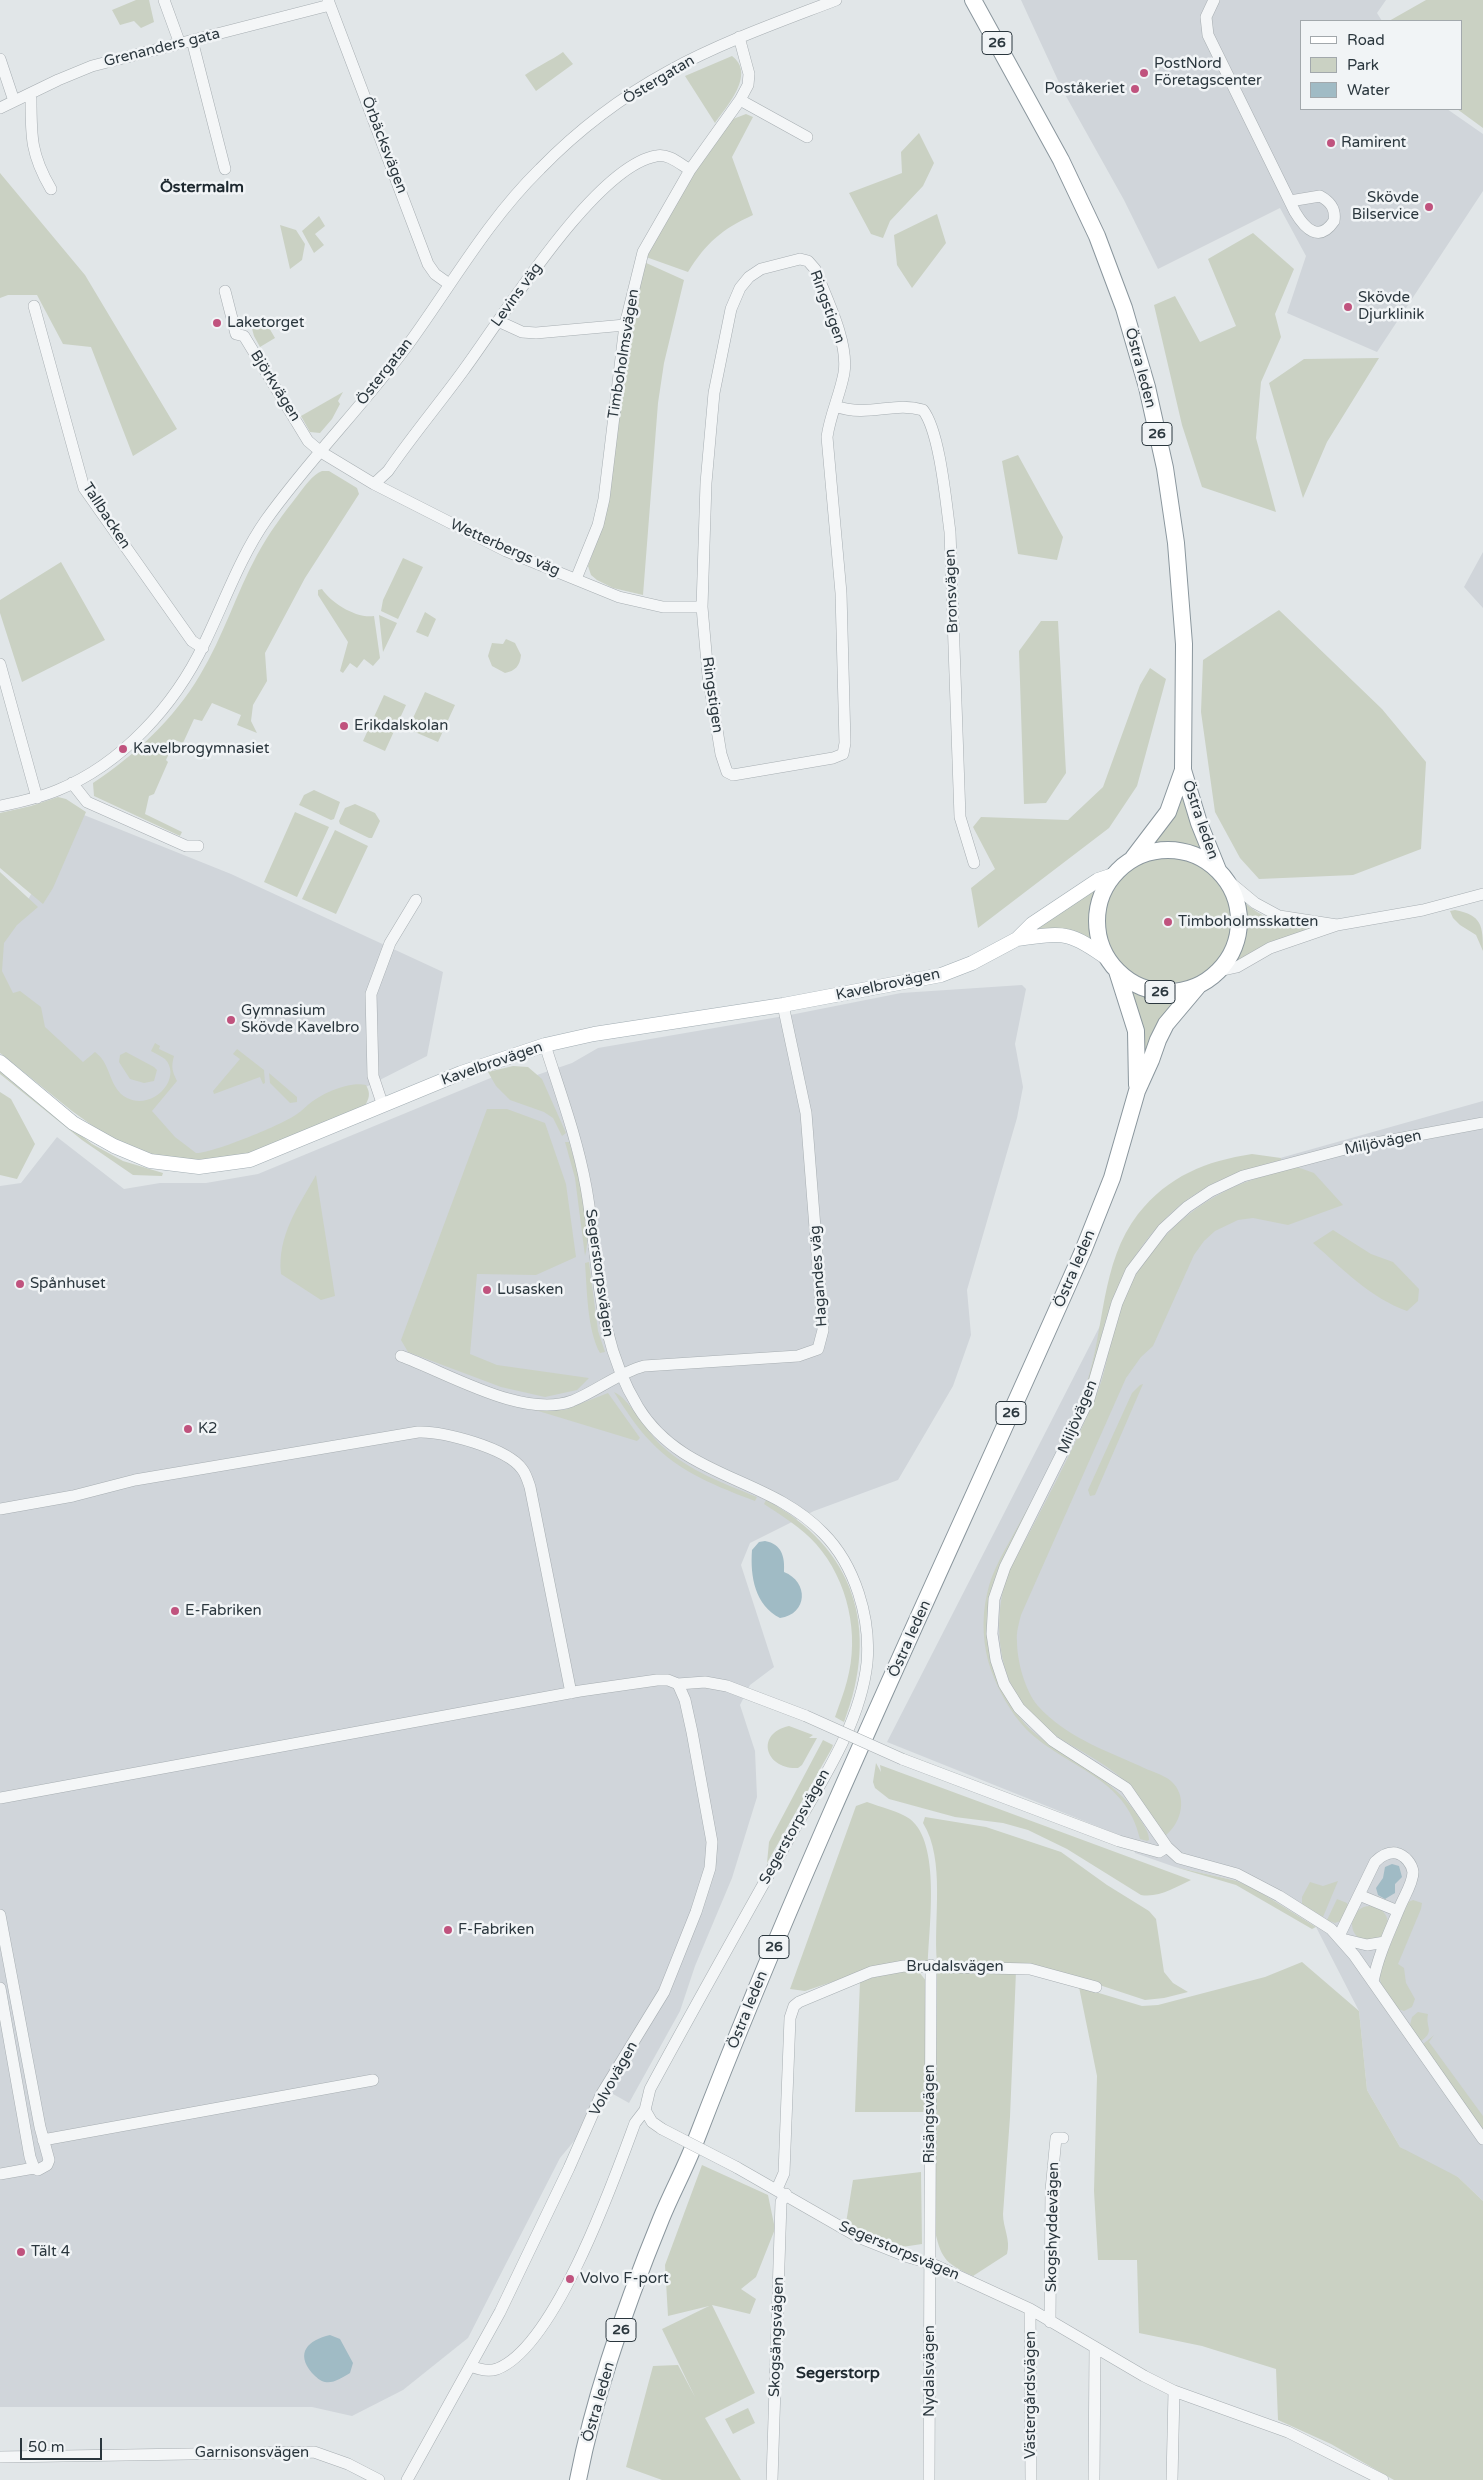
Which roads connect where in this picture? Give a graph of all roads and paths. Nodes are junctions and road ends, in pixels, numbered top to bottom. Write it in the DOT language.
graph roads {
  1 [pos="164,0"];
  2 [pos="836,0"];
  3 [pos="973,0"];
  4 [pos="1214,0"];
  5 [pos="329,3"];
  6 [pos="739,37"];
  7 [pos="192,40"];
  8 [pos="180,44"];
  9 [pos="0,59"];
  10 [pos="30,94"];
  11 [pos="740,100"];
  12 [pos="14,101"];
  13 [pos="0,108"];
  14 [pos="807,137"];
  15 [pos="225,169"];
  16 [pos="690,170"];
  17 [pos="51,189"];
  18 [pos="1290,201"];
  19 [pos="449,284"];
  20 [pos="225,291"];
  21 [pos="34,306"];
  22 [pos="498,321"];
  23 [pos="625,326"];
  24 [pos="835,406"];
  25 [pos="321,452"];
  26 [pos="374,484"];
  27 [pos="576,579"];
  28 [pos="702,607"];
  29 [pos="202,648"];
  30 [pos="0,664"];
  31 [pos="1183,770"];
  32 [pos="72,784"];
  33 [pos="37,798"];
  34 [pos="0,806"];
  35 [pos="198,846"];
  36 [pos="1132,859"];
  37 [pos="974,863"];
  38 [pos="1221,874"];
  39 [pos="1113,875"];
  40 [pos="1483,894"];
  41 [pos="416,900"];
  42 [pos="1337,925"];
  43 [pos="1017,939"];
  44 [pos="1112,965"];
  45 [pos="1219,971"];
  46 [pos="1198,986"];
  47 [pos="783,1005"];
  48 [pos="546,1045"];
  49 [pos="0,1062"];
  50 [pos="1137,1091"];
  51 [pos="383,1106"];
  52 [pos="1483,1123"];
  53 [pos="401,1356"];
  54 [pos="622,1375"];
  55 [pos="0,1509"];
  56 [pos="678,1684"];
  57 [pos="570,1693"];
  58 [pos="0,1798"];
  59 [pos="1166,1847"];
  60 [pos="1359,1895"];
  61 [pos="1398,1911"];
  62 [pos="0,1915"];
  63 [pos="1340,1938"];
  64 [pos="1385,1942"];
  65 [pos="931,1965"];
  66 [pos="1373,1982"];
  67 [pos="1096,1987"];
  68 [pos="0,1988"];
  69 [pos="373,2080"];
  70 [pos="645,2110"];
  71 [pos="1063,2138"];
  72 [pos="1483,2138"];
  73 [pos="43,2140"];
  74 [pos="34,2168"];
  75 [pos="0,2174"];
  76 [pos="678,2185"];
  77 [pos="782,2192"];
  78 [pos="930,2263"];
  79 [pos="1030,2309"];
  80 [pos="1050,2322"];
  81 [pos="1095,2347"];
  82 [pos="472,2366"];
  83 [pos="1174,2391"];
  84 [pos="0,2457"];
  85 [pos="379,2480"];
  86 [pos="407,2480"];
  87 [pos="578,2480"];
  88 [pos="586,2480"];
  89 [pos="772,2480"];
  90 [pos="929,2480"];
  91 [pos="1031,2480"];
  92 [pos="1094,2480"];
  93 [pos="1172,2480"];
  94 [pos="1383,2480"];
  1 -- 8 [label="street"];
  2 -- 6 [label="street, Östergatan"];
  3 -- 31 [label="highway, Östra leden / 26"];
  4 -- 18 [label="street"];
  5 -- 7 [label="street, Grenanders gata"];
  5 -- 19 [label="street, Örbäcksvägen"];
  6 -- 11 [label="street, Timboholmsvägen"];
  6 -- 19 [label="street, Östergatan"];
  7 -- 8 [label="street, Grenanders gata"];
  7 -- 15 [label="street"];
  8 -- 10 [label="street, Grenanders gata"];
  9 -- 12 [label="street"];
  10 -- 12 [label="street, Grenanders gata"];
  10 -- 17 [label="street"];
  11 -- 14 [label="street"];
  11 -- 16 [label="street, Timboholmsvägen"];
  12 -- 13 [label="street, Grenanders gata"];
  16 -- 22 [label="street, Levins väg"];
  16 -- 23 [label="street, Timboholmsvägen"];
  19 -- 25 [label="street, Östergatan"];
  20 -- 25 [label="street, Björkvägen"];
  21 -- 29 [label="street, Tallbacken"];
  22 -- 23 [label="street"];
  22 -- 26 [label="street, Levins väg"];
  23 -- 27 [label="street, Timboholmsvägen"];
  24 -- 28 [label="street, Ringstigen"];
  24 -- 28 [label="street, Ringstigen"];
  24 -- 37 [label="street, Bronsvägen"];
  25 -- 26 [label="street, Wetterbergs väg"];
  25 -- 29 [label="street, Östergatan"];
  26 -- 27 [label="street, Wetterbergs väg"];
  27 -- 28 [label="street, Wetterbergs väg"];
  29 -- 32 [label="street, Östergatan"];
  30 -- 33 [label="street"];
  31 -- 36 [label="highway, Östra leden / 26"];
  31 -- 38 [label="highway, Östra leden / 26"];
  32 -- 33 [label="street, Östergatan"];
  32 -- 35 [label="street"];
  33 -- 34 [label="street, Östergatan"];
  36 -- 38 [label="highway, 26"];
  36 -- 39 [label="highway, 26"];
  38 -- 42 [label="street"];
  38 -- 45 [label="highway, 26"];
  39 -- 43 [label="main road, Kavelbrovägen"];
  39 -- 44 [label="highway, 26"];
  40 -- 42 [label="street"];
  41 -- 51 [label="street"];
  42 -- 45 [label="street"];
  43 -- 44 [label="main road, Kavelbrovägen"];
  43 -- 47 [label="main road, Kavelbrovägen"];
  44 -- 46 [label="highway, 26"];
  44 -- 50 [label="highway, Östra leden / 26"];
  45 -- 46 [label="highway, 26"];
  46 -- 50 [label="highway, Östra leden / 26"];
  47 -- 48 [label="main road, Kavelbrovägen"];
  47 -- 54 [label="street, Hagandes väg"];
  48 -- 51 [label="main road, Kavelbrovägen"];
  48 -- 54 [label="street, Segerstorpsvägen"];
  49 -- 51 [label="main road, Kavelbrovägen"];
  50 -- 76 [label="highway, Östra leden / 26"];
  52 -- 59 [label="street, Miljövägen"];
  53 -- 54 [label="street, Hagandes väg"];
  54 -- 70 [label="street, Segerstorpsvägen"];
  55 -- 57 [label="street"];
  56 -- 57 [label="street"];
  56 -- 59 [label="street, bridge"];
  56 -- 82 [label="street, Volvovägen"];
  57 -- 58 [label="street"];
  59 -- 63 [label="street"];
  60 -- 61 [label="street"];
  60 -- 61 [label="street"];
  60 -- 63 [label="street"];
  61 -- 64 [label="street"];
  62 -- 73 [label="street"];
  63 -- 64 [label="street"];
  63 -- 66 [label="street"];
  64 -- 66 [label="street"];
  65 -- 67 [label="street, Brudalsvägen"];
  65 -- 77 [label="street, Brudalsvägen"];
  65 -- 78 [label="street, Risängsvägen"];
  66 -- 72 [label="street"];
  68 -- 74 [label="street"];
  69 -- 73 [label="street"];
  70 -- 77 [label="street, Segerstorpsvägen, bridge"];
  70 -- 82 [label="street"];
  71 -- 80 [label="street, Skogshyddevägen"];
  73 -- 74 [label="street"];
  74 -- 75 [label="street"];
  76 -- 87 [label="highway, Östra leden / 26"];
  76 -- 88 [label="highway, Östra leden / 26"];
  77 -- 78 [label="street, Segerstorpsvägen"];
  77 -- 89 [label="street, Skogsängsvägen"];
  78 -- 79 [label="street, Segerstorpsvägen"];
  78 -- 90 [label="street, Nydalsvägen"];
  79 -- 80 [label="street, Segerstorpsvägen"];
  79 -- 91 [label="street, Västergårdsvägen"];
  80 -- 81 [label="street, Segerstorpsvägen"];
  81 -- 83 [label="street, Segerstorpsvägen"];
  81 -- 92 [label="street"];
  82 -- 86 [label="street, Volvovägen"];
  83 -- 93 [label="street"];
  83 -- 94 [label="street, Segerstorpsvägen"];
  84 -- 85 [label="street, Garnisonsvägen"];
}
